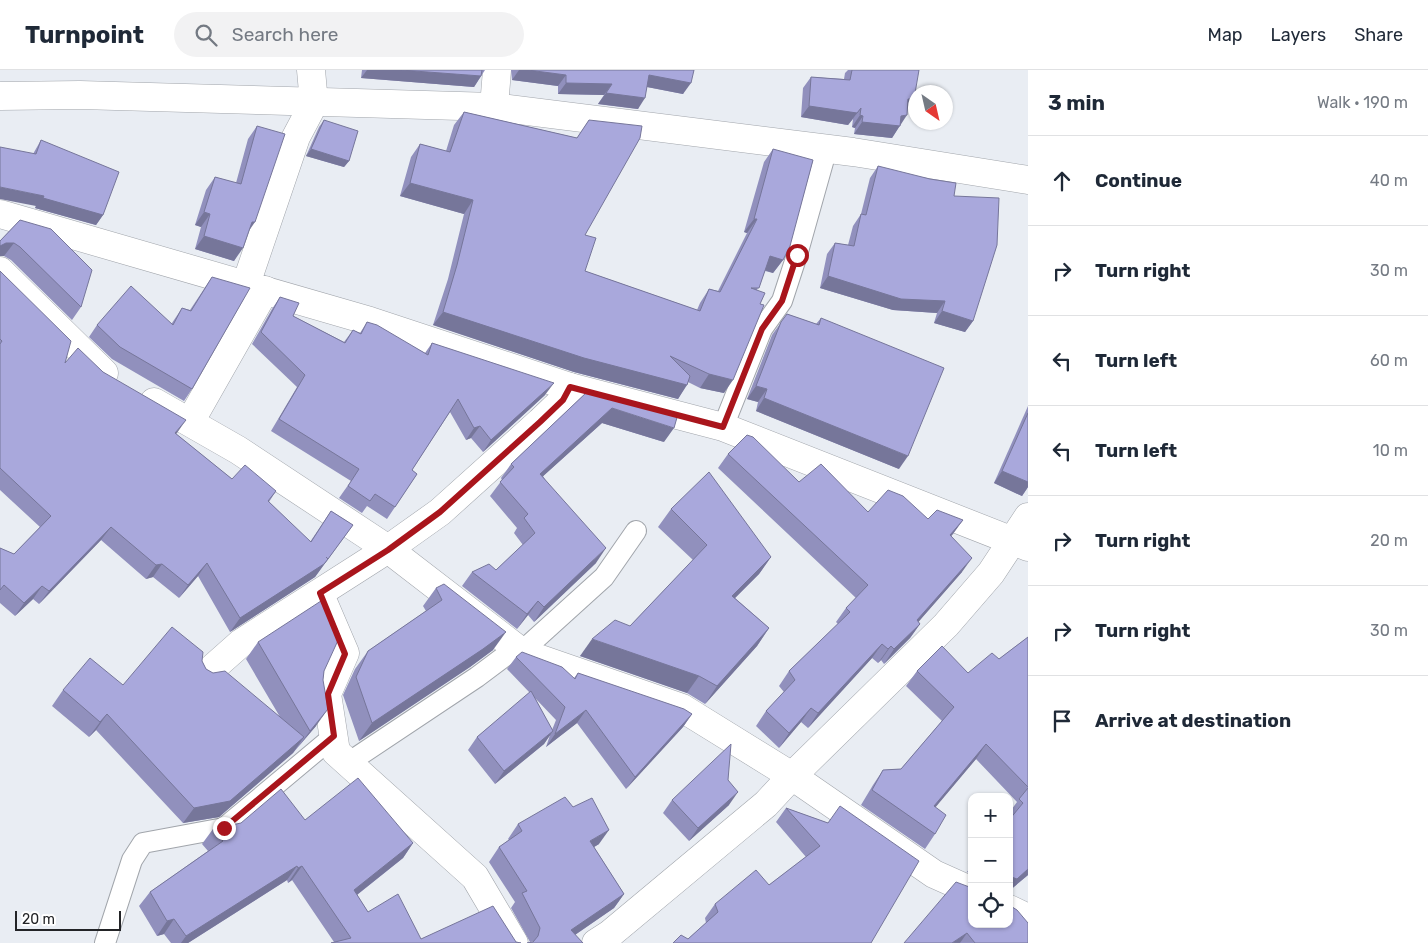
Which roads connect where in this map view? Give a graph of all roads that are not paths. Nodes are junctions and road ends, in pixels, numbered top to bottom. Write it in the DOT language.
graph roads {
  1 [pos="311,70"];
  2 [pos="497,70"];
  3 [pos="0,96"];
  4 [pos="314,103"];
  5 [pos="494,107"];
  6 [pos="826,148"];
  7 [pos="1028,180"];
  8 [pos="0,214"];
  9 [pos="0,271"];
  10 [pos="256,287"];
  11 [pos="570,387"];
  12 [pos="190,422"];
  13 [pos="723,427"];
  14 [pos="1028,517"];
  15 [pos="636,531"];
  16 [pos="1020,544"];
  17 [pos="388,550"];
  18 [pos="320,593"];
  19 [pos="520,650"];
  20 [pos="206,674"];
  21 [pos="334,736"];
  22 [pos="348,763"];
  23 [pos="792,776"];
  24 [pos="968,889"];
  25 [pos="1013,911"];
  26 [pos="1028,918"];
  27 [pos="105,943"];
  28 [pos="514,943"];
  29 [pos="596,943"];
  1 -- 4 [label="street"];
  2 -- 5 [label="street"];
  3 -- 4 [label="street"];
  4 -- 5 [label="street"];
  4 -- 10 [label="street"];
  5 -- 6 [label="street"];
  6 -- 7 [label="street"];
  6 -- 13 [label="lane"];
  8 -- 10 [label="street"];
  9 -- 12 [label="street"];
  10 -- 11 [label="street"];
  10 -- 12 [label="street"];
  11 -- 13 [label="street"];
  11 -- 17 [label="street"];
  12 -- 17 [label="street"];
  13 -- 16 [label="street"];
  14 -- 16 [label="street"];
  15 -- 19 [label="lane"];
  16 -- 23 [label="street"];
  17 -- 18 [label="street"];
  17 -- 19 [label="street"];
  18 -- 20 [label="street"];
  18 -- 21 [label="street"];
  19 -- 22 [label="lane"];
  19 -- 23 [label="street"];
  21 -- 22 [label="street"];
  21 -- 27 [label="lane"];
  22 -- 28 [label="street"];
  23 -- 24 [label="street"];
  23 -- 29 [label="street"];
  25 -- 26 [label="street"];
}
